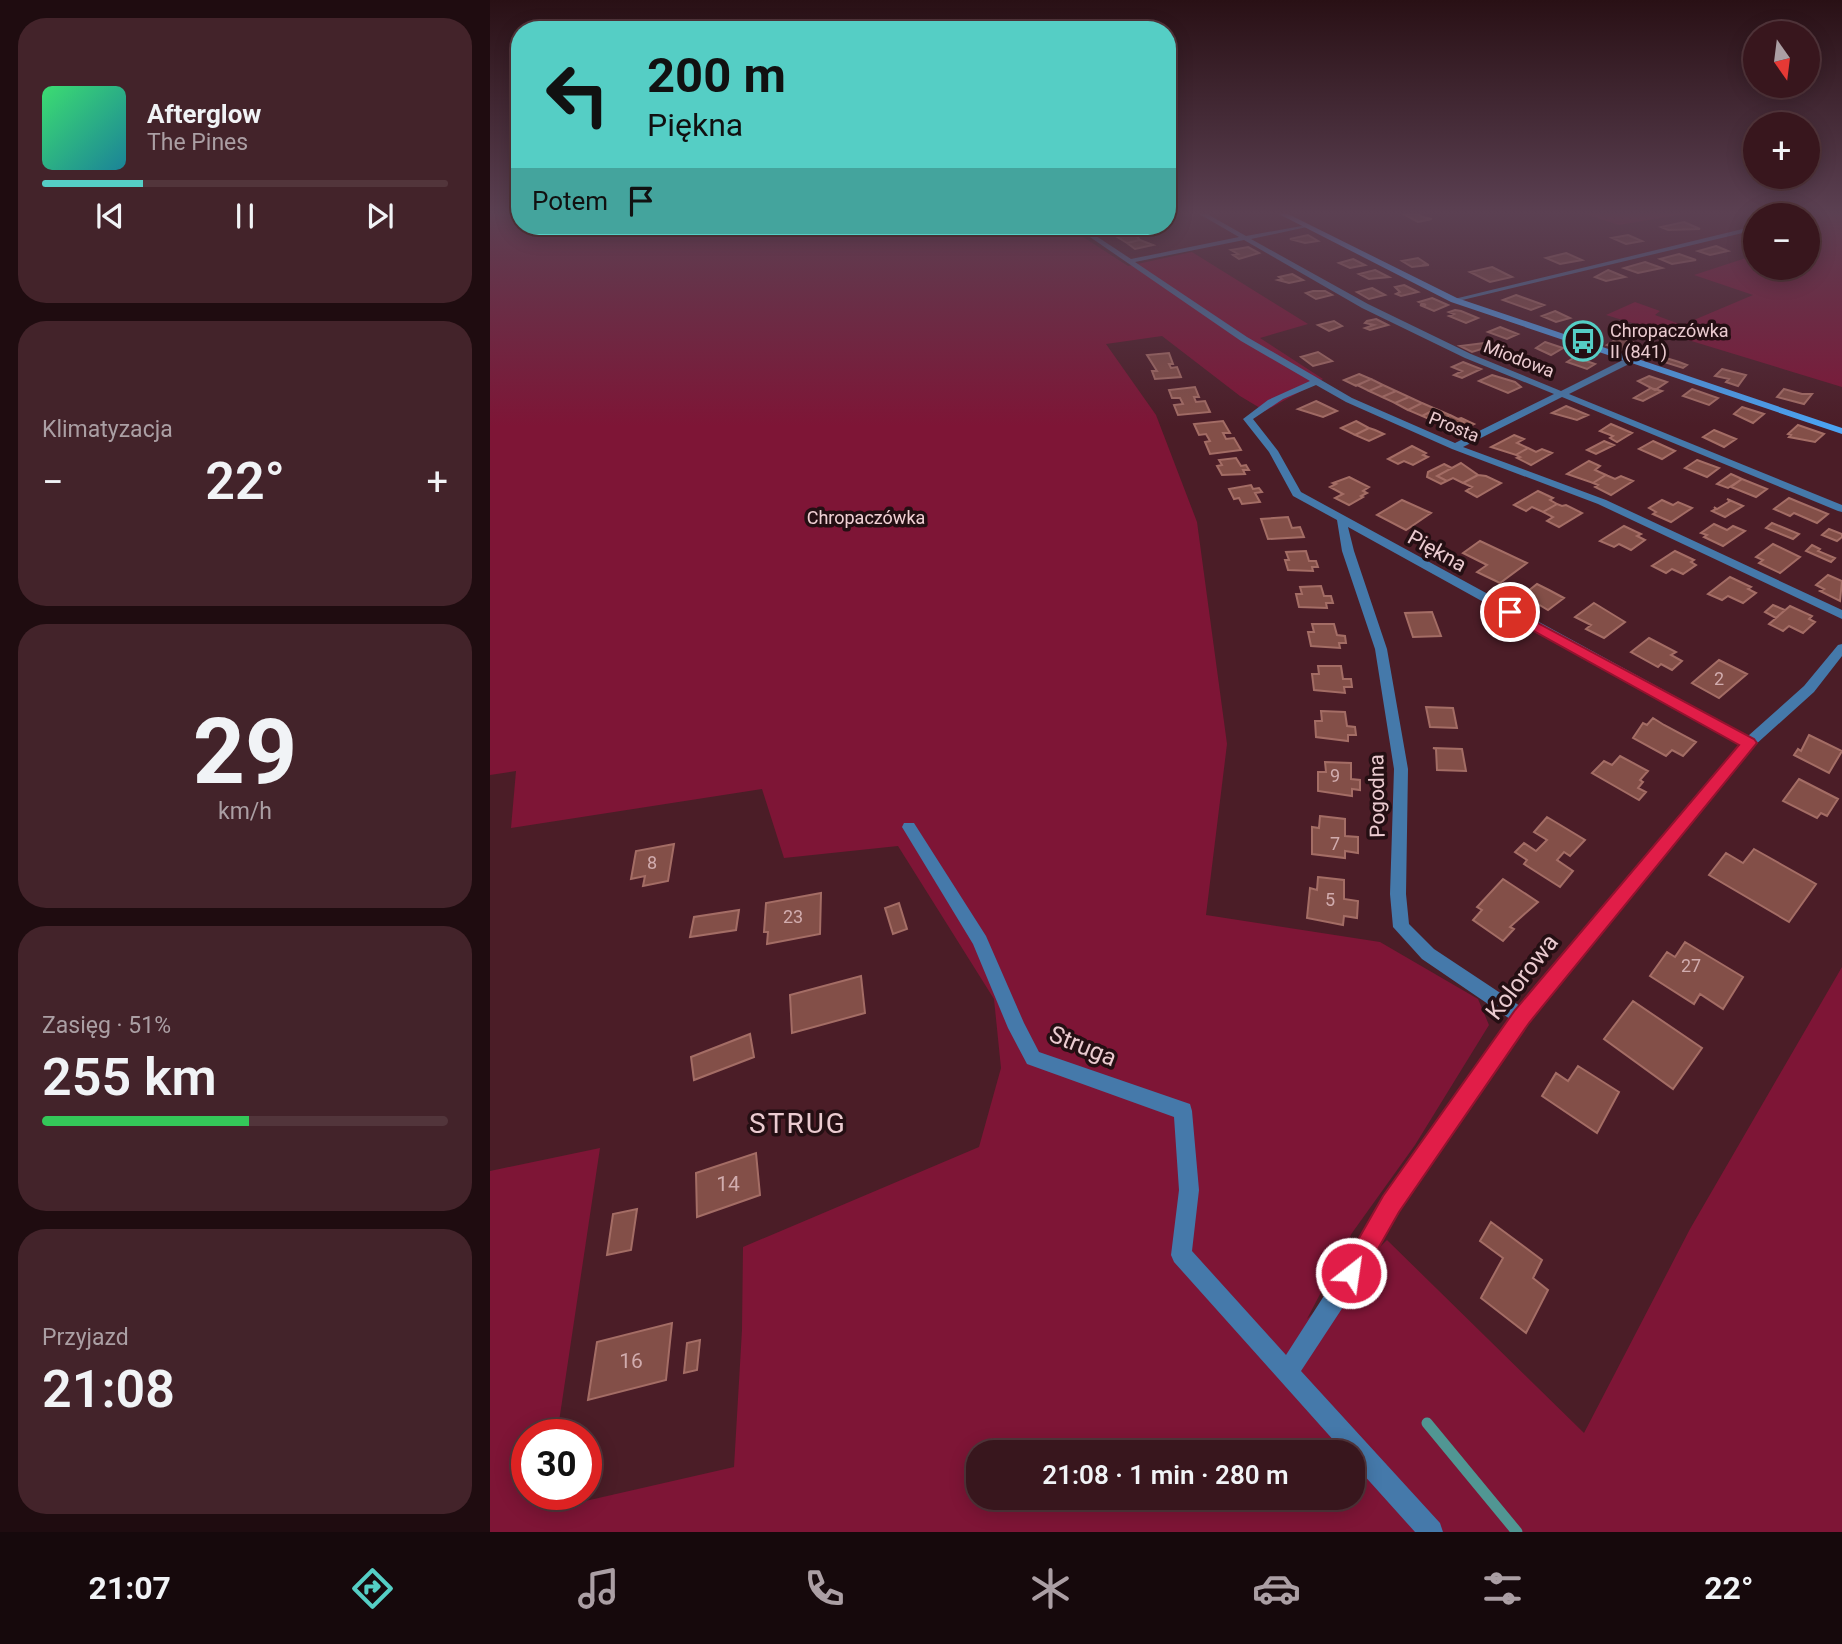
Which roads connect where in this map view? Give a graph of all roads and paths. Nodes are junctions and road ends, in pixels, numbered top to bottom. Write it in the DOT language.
graph roads {
  1 [pos="1163,282"];
  2 [pos="1326,282"];
  3 [pos="1419,282"];
  4 [pos="1527,282"];
  5 [pos="1454,300"];
  6 [pos="1630,360"];
  7 [pos="1315,383"];
  8 [pos="1562,393"];
  9 [pos="1842,431"];
  10 [pos="1455,447"];
  11 [pos="1842,509"];
  12 [pos="1342,521"];
  13 [pos="1842,615"];
  14 [pos="1842,648"];
  15 [pos="1749,743"];
  16 [pos="909,827"];
  17 [pos="1522,1017"];
  18 [pos="1288,1372"];
  19 [pos="1431,1532"];
  1 -- 7 [label="street, Prosta"];
  2 -- 8 [label="street, Miodowa"];
  3 -- 5 [label="street"];
  4 -- 5 [label="street"];
  5 -- 6 [label="street"];
  6 -- 8 [label="street"];
  6 -- 9 [label="street"];
  7 -- 10 [label="street, Prosta"];
  7 -- 12 [label="street, Piękna"];
  8 -- 10 [label="street"];
  8 -- 11 [label="street, Miodowa"];
  10 -- 13 [label="street, Prosta"];
  12 -- 15 [label="street, Piękna"];
  12 -- 17 [label="street, Pogodna"];
  14 -- 15 [label="street, Kolorowa"];
  15 -- 17 [label="street, Kolorowa"];
  16 -- 18 [label="street, Struga"];
  17 -- 18 [label="street, Kolorowa"];
  18 -- 19 [label="street"];
}
